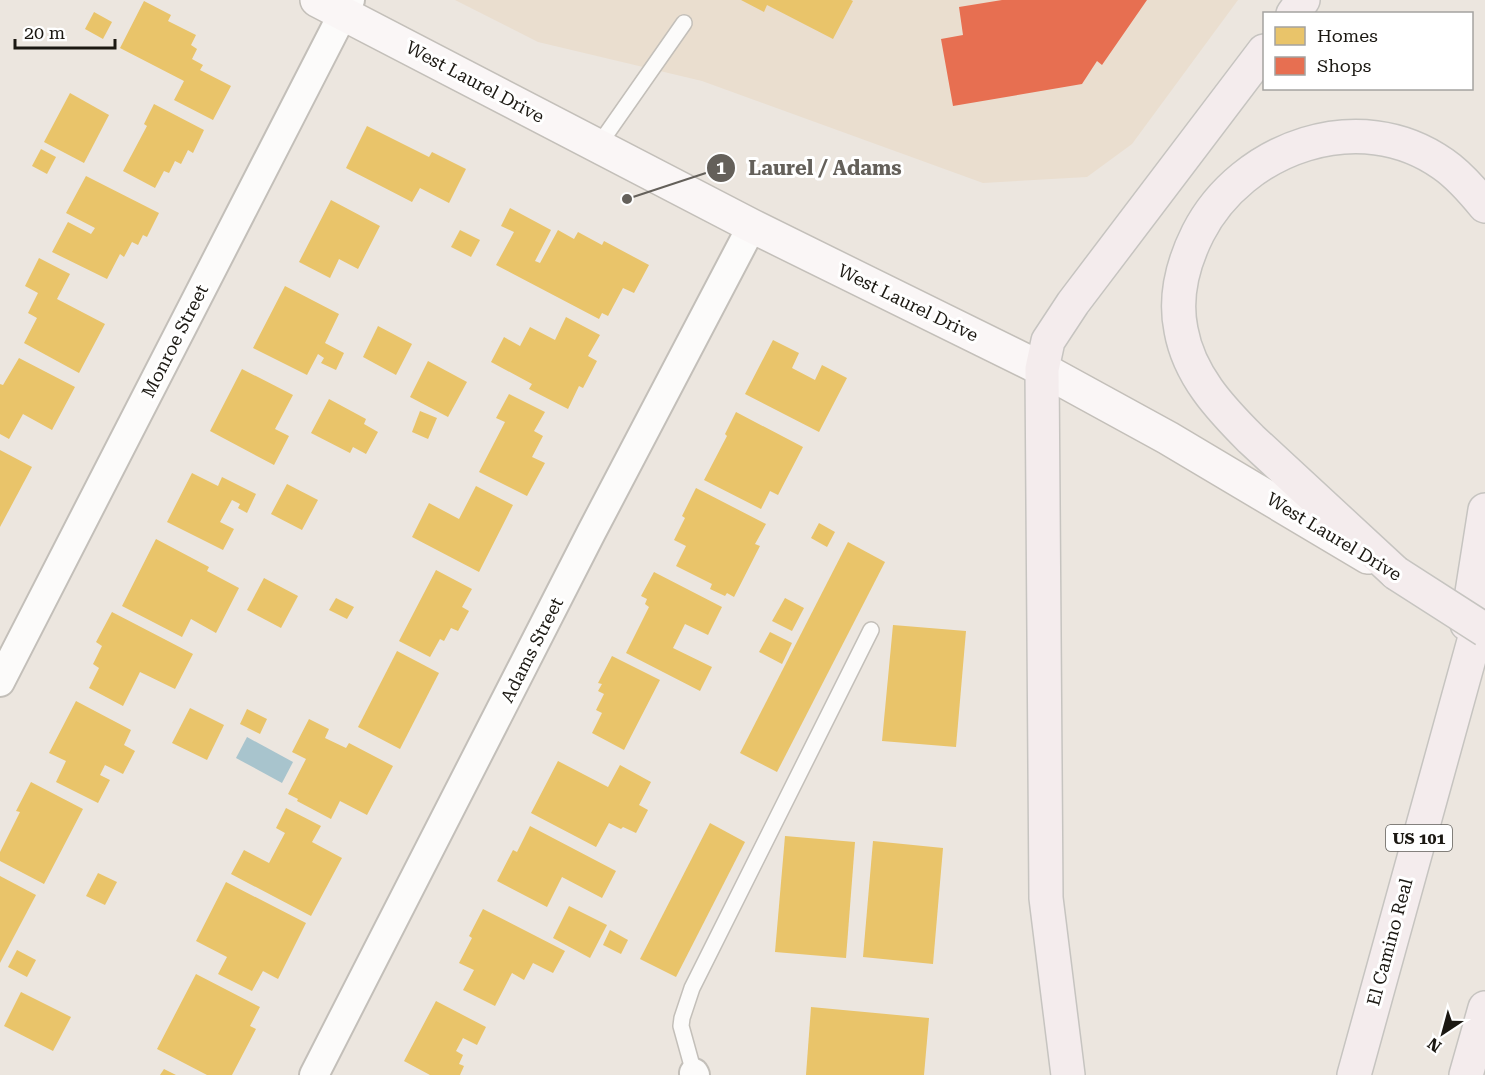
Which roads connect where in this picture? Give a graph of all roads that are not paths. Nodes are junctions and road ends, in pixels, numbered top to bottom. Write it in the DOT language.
graph roads {
  1 [pos="337,4"];
  2 [pos="684,23"];
  3 [pos="1263,52"];
  4 [pos="598,146"];
  5 [pos="1485,206"];
  6 [pos="752,226"];
  7 [pos="1042,369"];
  8 [pos="1485,510"];
  9 [pos="1396,573"];
  10 [pos="1485,601"];
  11 [pos="871,630"];
  12 [pos="1485,630"];
  13 [pos="0,682"];
  14 [pos="1452,721"];
  15 [pos="1485,1008"];
  16 [pos="695,1074"];
  17 [pos="314,1075"];
  18 [pos="1068,1075"];
  19 [pos="1354,1075"];
  20 [pos="1466,1075"];
  1 -- 4 [label="main road, West Laurel Drive"];
  1 -- 13 [label="street, Monroe Street"];
  2 -- 4 [label="lane"];
  3 -- 7 [label="highway"];
  4 -- 6 [label="main road, West Laurel Drive"];
  5 -- 9 [label="highway"];
  6 -- 7 [label="main road, West Laurel Drive"];
  6 -- 17 [label="street, Adams Street"];
  7 -- 9 [label="main road, West Laurel Drive"];
  7 -- 18 [label="highway"];
  8 -- 14 [label="highway"];
  9 -- 12 [label="highway, West Laurel Drive, bridge"];
  10 -- 14 [label="highway, El Camino Real / US 101"];
  11 -- 16 [label="lane"];
  14 -- 19 [label="highway, El Camino Real / US 101"];
  15 -- 20 [label="highway"];
}
